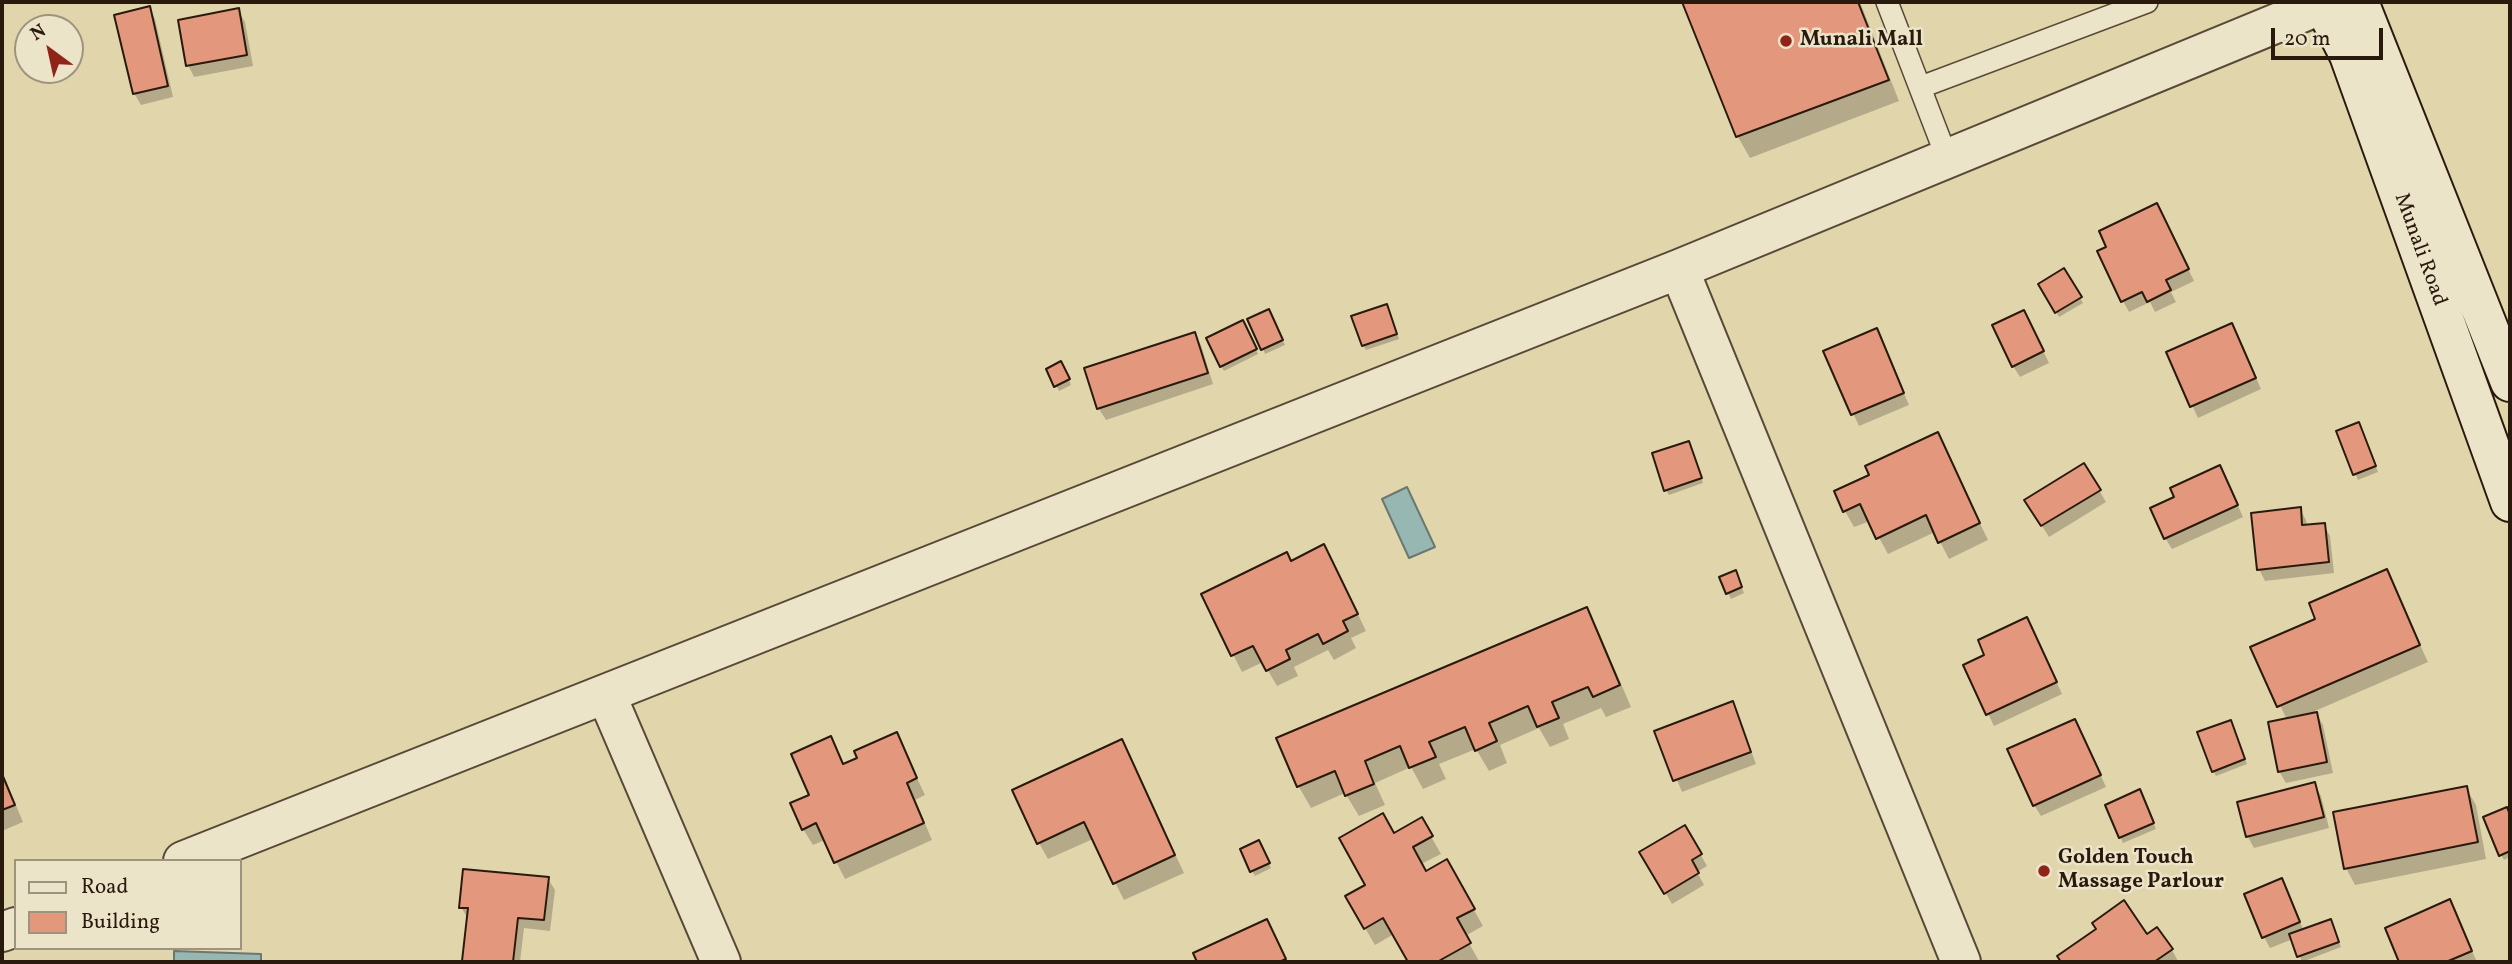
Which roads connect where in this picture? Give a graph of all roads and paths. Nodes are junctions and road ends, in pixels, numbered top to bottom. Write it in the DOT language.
graph roads {
  1 [pos="1887,2"];
  2 [pos="2147,2"];
  3 [pos="2333,2"];
  4 [pos="1921,87"];
  5 [pos="1947,158"];
  6 [pos="1679,269"];
  7 [pos="2510,382"];
  8 [pos="2510,502"];
  9 [pos="606,694"];
  10 [pos="188,859"];
  11 [pos="721,962"];
  12 [pos="1961,962"];
  1 -- 4 [label="lane"];
  2 -- 4 [label="lane"];
  3 -- 5 [label="street"];
  3 -- 7 [label="street, Munali Road"];
  3 -- 8 [label="street, Munali Road"];
  4 -- 5 [label="lane"];
  5 -- 6 [label="street"];
  6 -- 9 [label="street"];
  6 -- 12 [label="street"];
  9 -- 10 [label="street"];
  9 -- 11 [label="street"];
}
